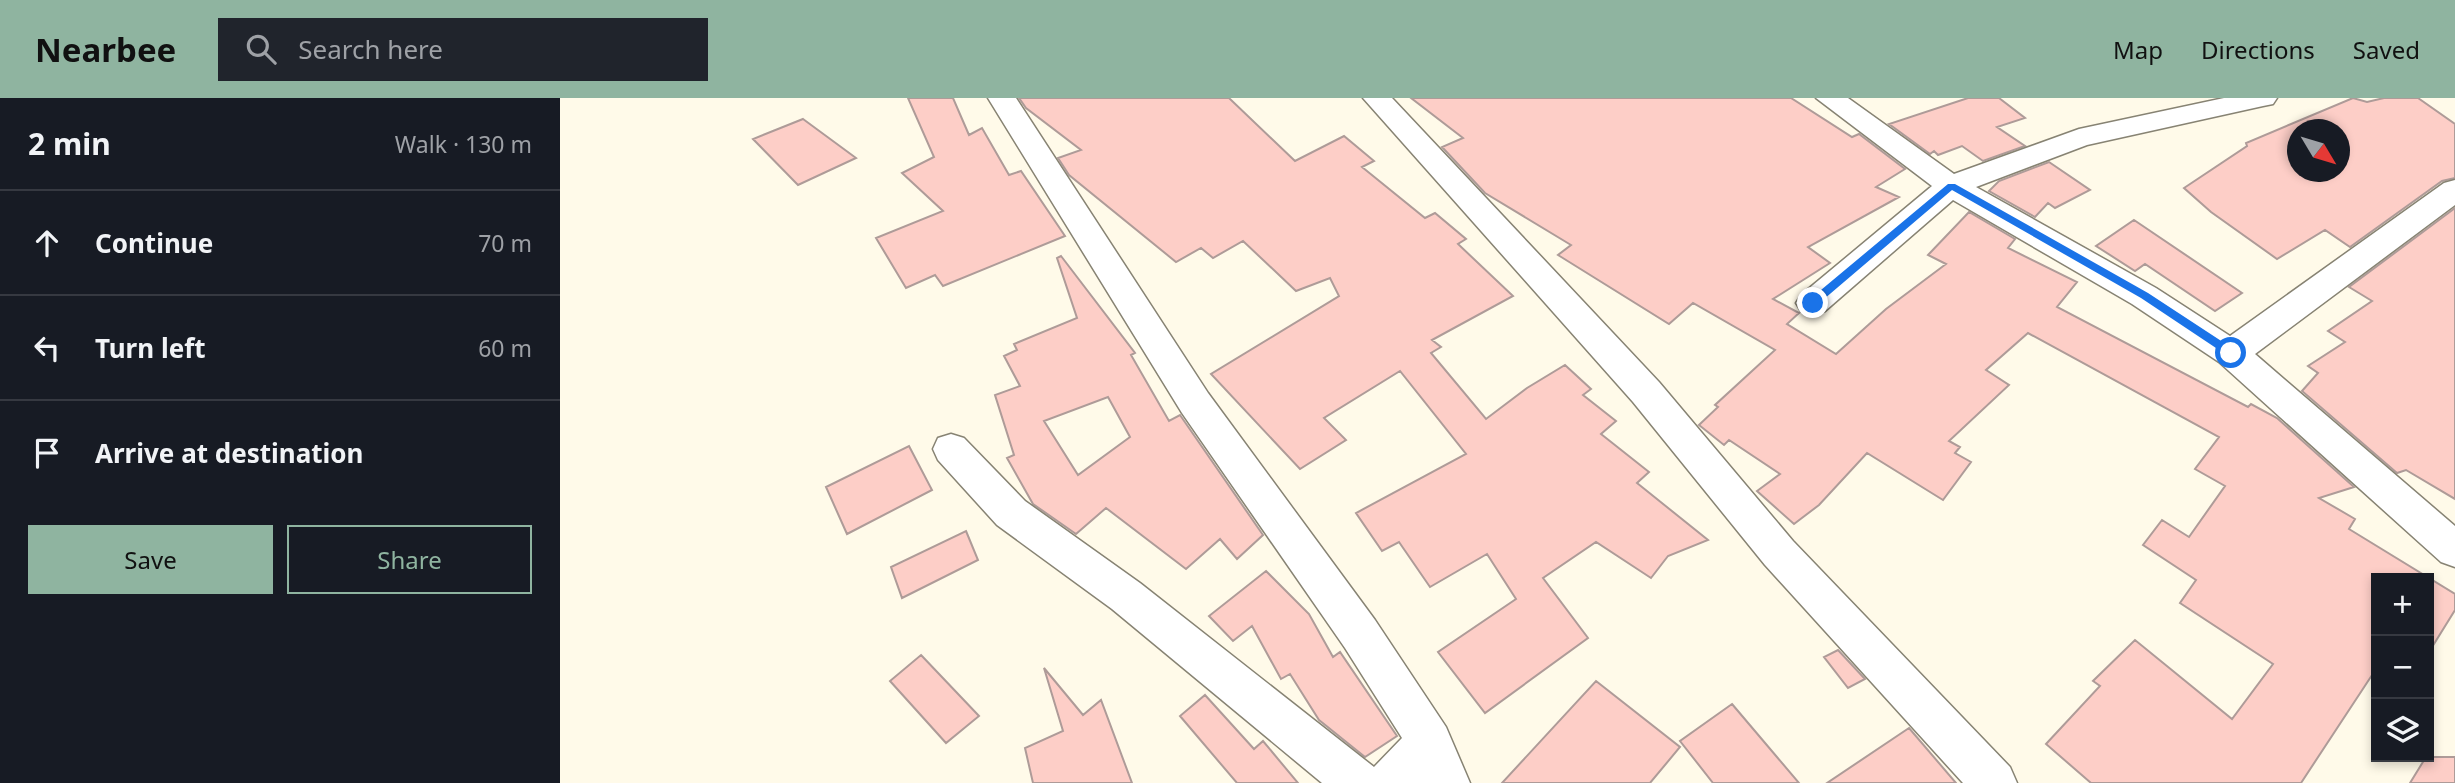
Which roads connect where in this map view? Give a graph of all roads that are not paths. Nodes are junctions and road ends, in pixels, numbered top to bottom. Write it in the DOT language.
graph roads {
  1 [pos="1002,98"];
  2 [pos="1377,98"];
  3 [pos="1830,98"];
  4 [pos="2263,98"];
  5 [pos="1951,186"];
  6 [pos="2455,190"];
  7 [pos="1813,303"];
  8 [pos="2231,353"];
  9 [pos="951,449"];
  10 [pos="2455,550"];
  11 [pos="1430,742"];
  12 [pos="1358,783"];
  13 [pos="1390,783"];
  14 [pos="1447,783"];
  15 [pos="1994,783"];
  1 -- 11 [label="street"];
  2 -- 15 [label="street"];
  3 -- 5 [label="street"];
  4 -- 5 [label="street"];
  5 -- 7 [label="street"];
  5 -- 8 [label="street"];
  6 -- 8 [label="street"];
  8 -- 10 [label="street"];
  9 -- 12 [label="street"];
  11 -- 13 [label="street"];
  11 -- 14 [label="street"];
}
